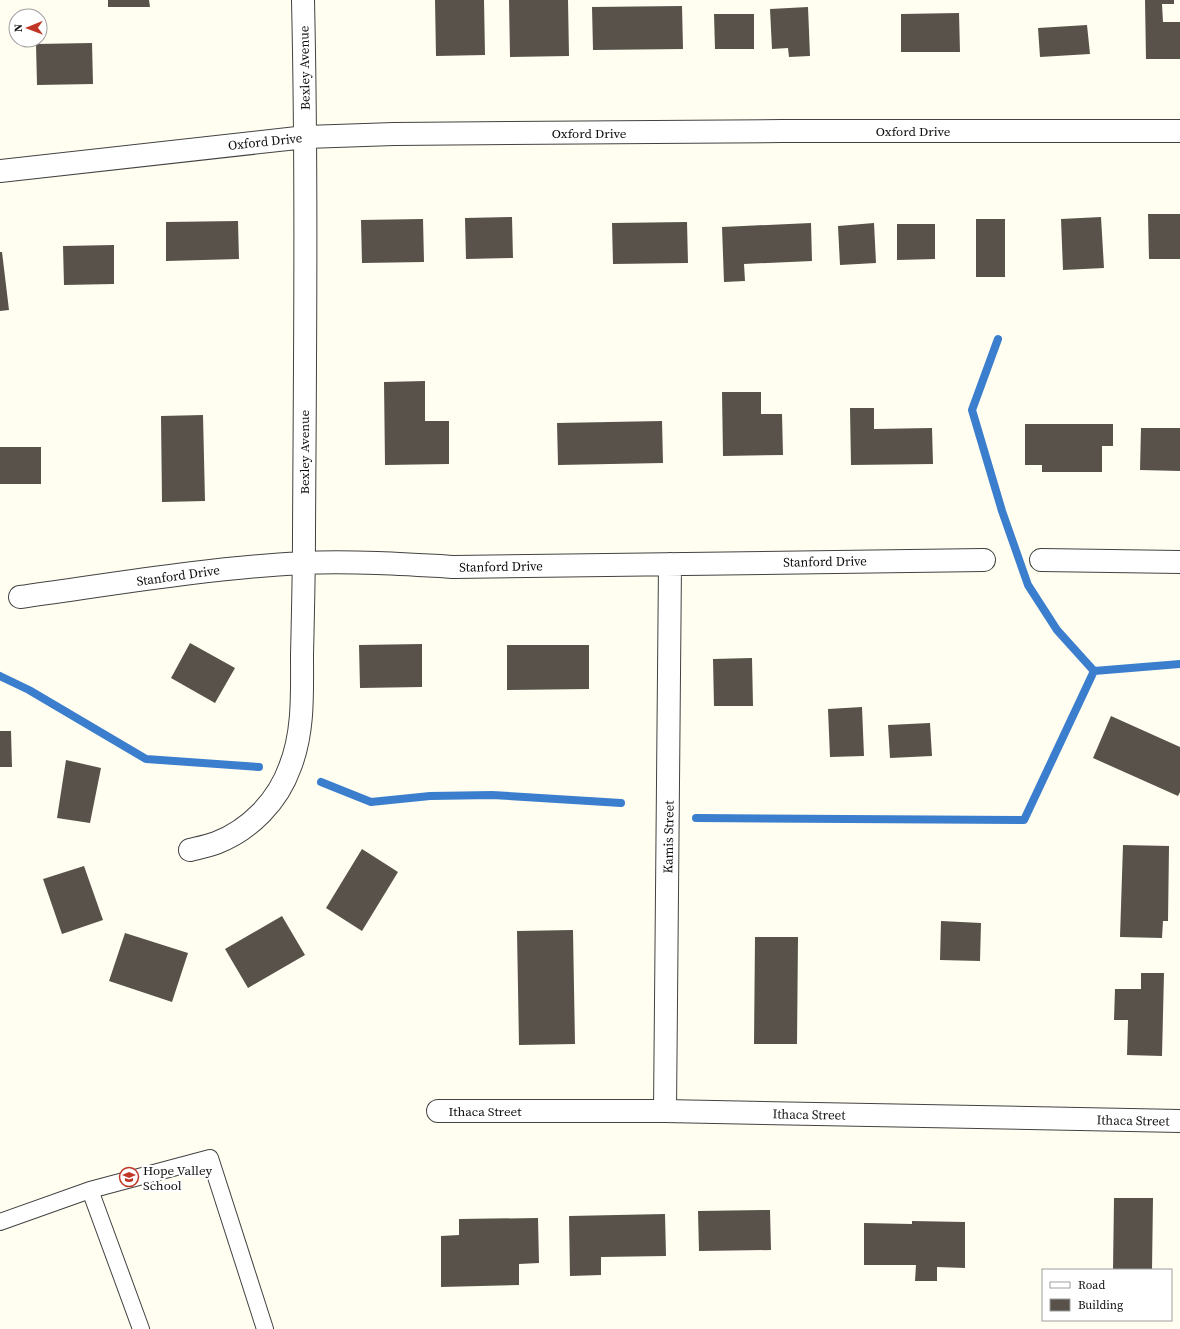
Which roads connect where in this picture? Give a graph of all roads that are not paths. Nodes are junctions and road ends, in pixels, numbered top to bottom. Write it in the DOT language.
graph roads {
  1 [pos="303,0"];
  2 [pos="1180,131"];
  3 [pos="306,137"];
  4 [pos="0,172"];
  5 [pos="984,560"];
  6 [pos="1042,560"];
  7 [pos="1180,562"];
  8 [pos="304,563"];
  9 [pos="670,564"];
  10 [pos="20,597"];
  11 [pos="190,850"];
  12 [pos="438,1111"];
  13 [pos="665,1111"];
  14 [pos="1180,1121"];
  15 [pos="90,1190"];
  16 [pos="0,1222"];
  17 [pos="141,1329"];
  18 [pos="265,1329"];
  1 -- 3 [label="street, Bexley Avenue"];
  2 -- 3 [label="street, Oxford Drive"];
  3 -- 4 [label="street, Oxford Drive"];
  3 -- 8 [label="street, Bexley Avenue"];
  5 -- 9 [label="street, Stanford Drive"];
  6 -- 7 [label="street"];
  8 -- 9 [label="street, Stanford Drive"];
  8 -- 10 [label="street, Stanford Drive"];
  8 -- 11 [label="street, Bexley Avenue"];
  9 -- 13 [label="street, Kamis Street"];
  12 -- 13 [label="street, Ithaca Street"];
  13 -- 14 [label="street, Ithaca Street"];
  15 -- 16 [label="lane"];
  15 -- 17 [label="lane"];
  15 -- 18 [label="lane"];
}
